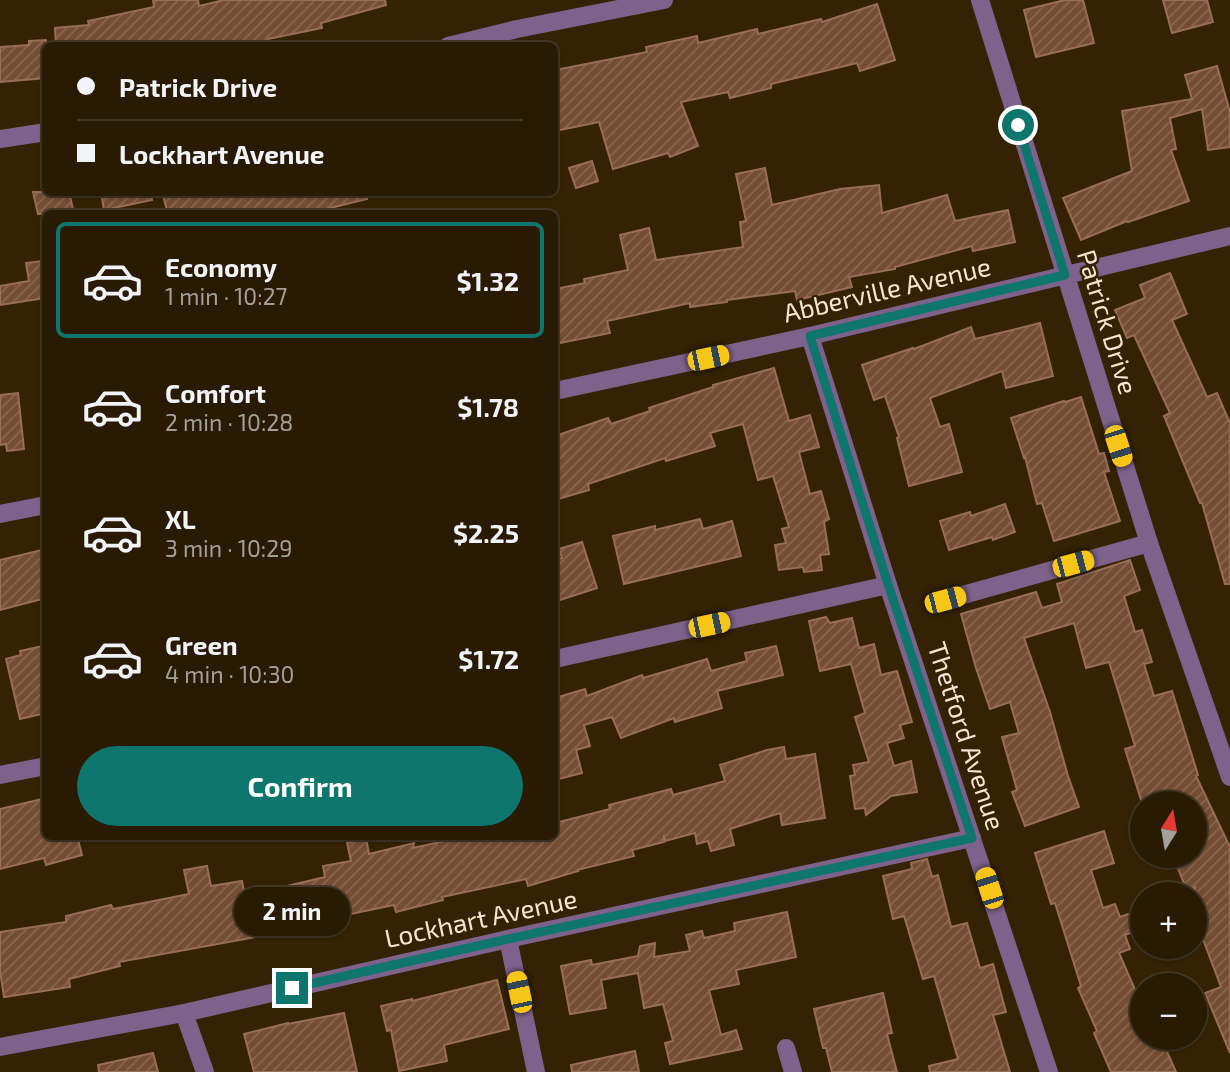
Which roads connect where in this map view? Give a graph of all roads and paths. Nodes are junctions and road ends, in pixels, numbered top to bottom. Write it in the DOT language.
graph roads {
  1 [pos="664,0"];
  2 [pos="980,0"];
  3 [pos="464,42"];
  4 [pos="42,133"];
  5 [pos="0,139"];
  6 [pos="1230,236"];
  7 [pos="1065,275"];
  8 [pos="810,336"];
  9 [pos="558,390"];
  10 [pos="42,506"];
  11 [pos="0,514"];
  12 [pos="1149,543"];
  13 [pos="888,584"];
  14 [pos="945,600"];
  15 [pos="558,658"];
  16 [pos="42,767"];
  17 [pos="0,775"];
  18 [pos="1230,777"];
  19 [pos="972,838"];
  20 [pos="508,939"];
  21 [pos="184,1013"];
  22 [pos="0,1047"];
  23 [pos="786,1048"];
  24 [pos="205,1072"];
  25 [pos="536,1072"];
  26 [pos="793,1072"];
  27 [pos="1049,1072"];
  1 -- 3 [label="street"];
  2 -- 7 [label="street, Patrick Drive"];
  4 -- 5 [label="street"];
  6 -- 7 [label="street, Abberville Avenue"];
  7 -- 8 [label="street, Abberville Avenue"];
  7 -- 12 [label="street, Patrick Drive"];
  8 -- 9 [label="street, Abberville Avenue"];
  8 -- 13 [label="street, Thetford Avenue"];
  10 -- 11 [label="street"];
  12 -- 14 [label="street"];
  12 -- 18 [label="street, Patrick Drive"];
  13 -- 15 [label="street"];
  13 -- 19 [label="street, Thetford Avenue"];
  16 -- 17 [label="street"];
  19 -- 20 [label="street, Lockhart Avenue"];
  19 -- 27 [label="street, Thetford Avenue"];
  20 -- 21 [label="street, Lockhart Avenue"];
  20 -- 25 [label="street"];
  21 -- 22 [label="street, Lockhart Avenue"];
  21 -- 24 [label="street"];
  23 -- 26 [label="street"];
}
